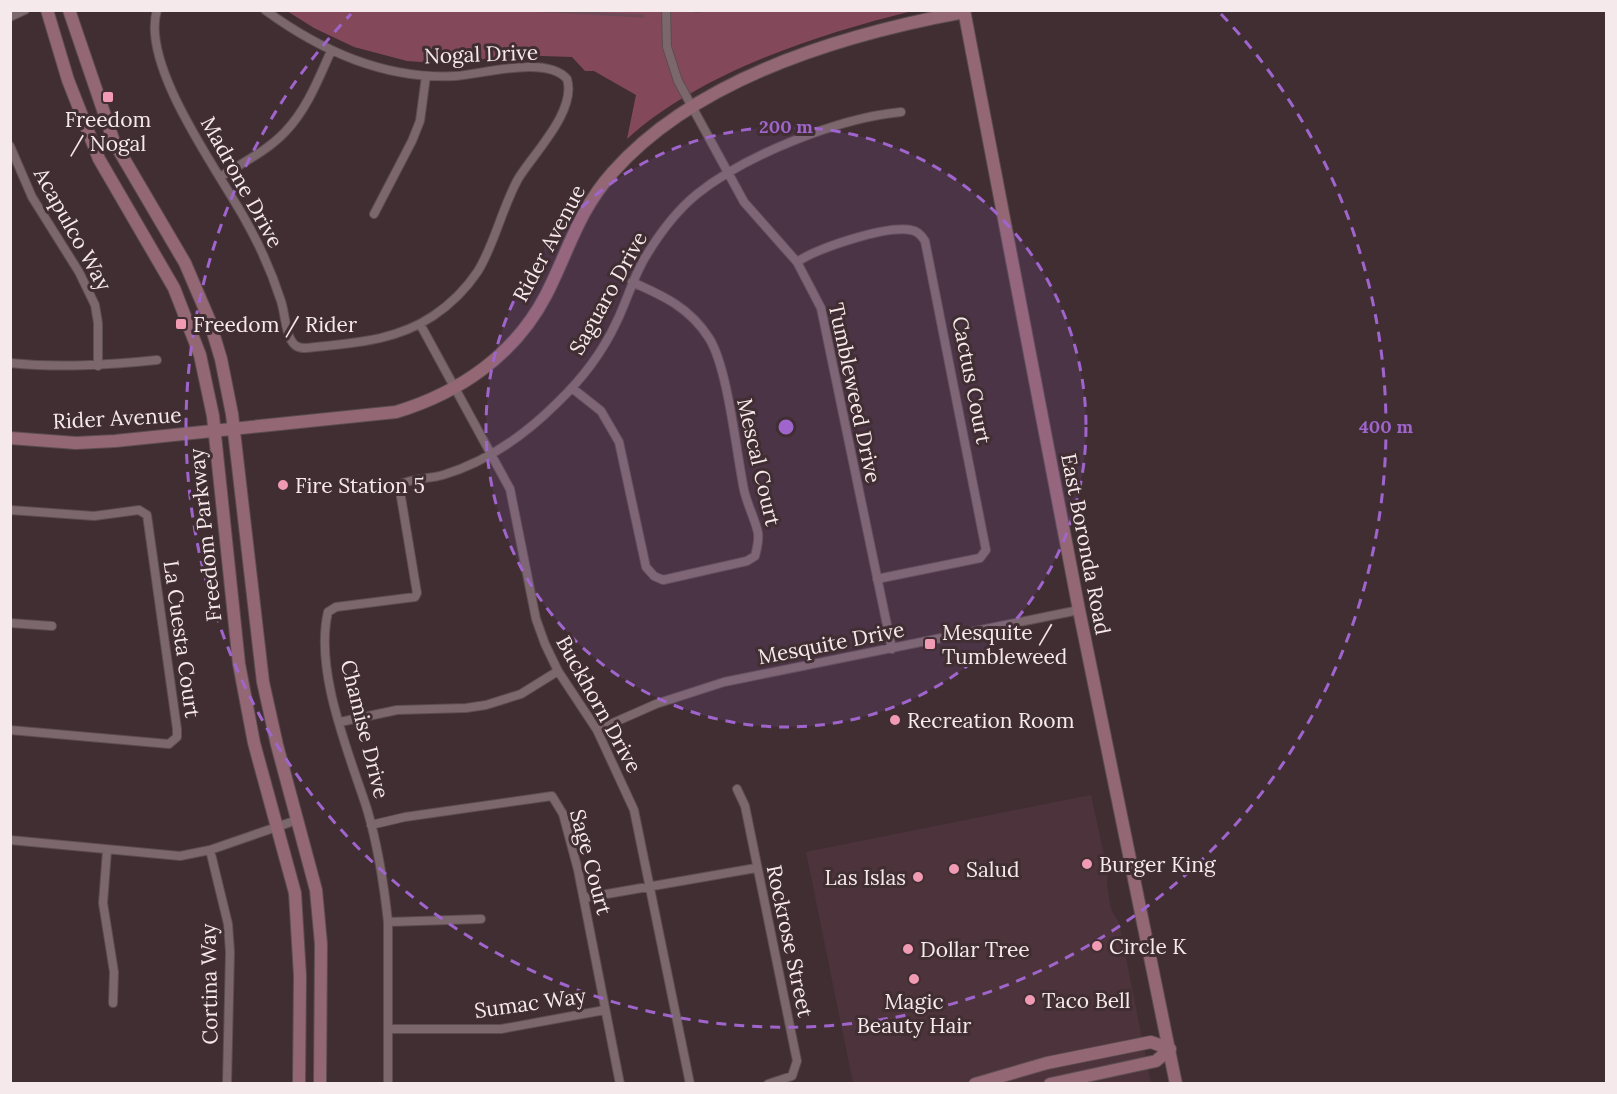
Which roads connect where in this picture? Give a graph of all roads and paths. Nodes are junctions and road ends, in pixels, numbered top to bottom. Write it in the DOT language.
graph roads {
  1 [pos="26,10"];
  2 [pos="47,10"];
  3 [pos="69,10"];
  4 [pos="157,10"];
  5 [pos="265,10"];
  6 [pos="666,10"];
  7 [pos="964,11"];
  8 [pos="10,17"];
  9 [pos="331,51"];
  10 [pos="426,76"];
  11 [pos="567,80"];
  12 [pos="692,107"];
  13 [pos="901,112"];
  14 [pos="11,149"];
  15 [pos="729,173"];
  16 [pos="220,177"];
  17 [pos="374,214"];
  18 [pos="797,262"];
  19 [pos="632,282"];
  20 [pos="420,324"];
  21 [pos="157,360"];
  22 [pos="10,363"];
  23 [pos="98,366"];
  24 [pos="455,388"];
  25 [pos="572,388"];
  26 [pos="234,429"];
  27 [pos="214,431"];
  28 [pos="10,438"];
  29 [pos="491,454"];
  30 [pos="10,510"];
  31 [pos="877,579"];
  32 [pos="1079,610"];
  33 [pos="10,623"];
  34 [pos="52,626"];
  35 [pos="892,650"];
  36 [pos="558,671"];
  37 [pos="340,722"];
  38 [pos="10,730"];
  39 [pos="597,730"];
  40 [pos="737,789"];
  41 [pos="297,820"];
  42 [pos="371,825"];
  43 [pos="278,826"];
  44 [pos="10,840"];
  45 [pos="107,850"];
  46 [pos="210,850"];
  47 [pos="756,868"];
  48 [pos="651,887"];
  49 [pos="584,898"];
  50 [pos="481,919"];
  51 [pos="388,922"];
  52 [pos="113,1003"];
  53 [pos="605,1010"];
  54 [pos="388,1029"];
  55 [pos="1170,1049"];
  56 [pos="227,1083"];
  57 [pos="299,1083"];
  58 [pos="320,1083"];
  59 [pos="388,1083"];
  60 [pos="620,1083"];
  61 [pos="690,1083"];
  62 [pos="768,1083"];
  63 [pos="975,1083"];
  64 [pos="1050,1083"];
  65 [pos="1176,1083"];
  1 -- 8 [label="street"];
  2 -- 27 [label="main road, Freedom Parkway"];
  3 -- 26 [label="main road, Freedom Parkway"];
  4 -- 16 [label="street, Madrone Drive"];
  5 -- 9 [label="street, Nogal Drive"];
  6 -- 12 [label="street, Tumbleweed Drive"];
  7 -- 12 [label="main road, Rider Avenue"];
  7 -- 32 [label="main road, East Boronda Road"];
  9 -- 10 [label="street, Nogal Drive"];
  9 -- 16 [label="street"];
  10 -- 11 [label="street, Nogal Drive"];
  10 -- 17 [label="street"];
  11 -- 20 [label="street, Madrone Drive"];
  12 -- 15 [label="street, Tumbleweed Drive"];
  12 -- 24 [label="main road, Rider Avenue"];
  13 -- 15 [label="street, Saguaro Drive"];
  14 -- 23 [label="street, Acapulco Way"];
  15 -- 18 [label="street, Tumbleweed Drive"];
  15 -- 19 [label="street, Saguaro Drive"];
  16 -- 20 [label="street, Madrone Drive"];
  18 -- 31 [label="street, Tumbleweed Drive"];
  18 -- 31 [label="street, Cactus Court"];
  19 -- 25 [label="street, Saguaro Drive"];
  19 -- 25 [label="street, Mescal Court"];
  20 -- 24 [label="street, Buckhorn Drive"];
  21 -- 23 [label="street"];
  22 -- 23 [label="street"];
  24 -- 26 [label="main road, Rider Avenue"];
  24 -- 29 [label="street, Buckhorn Drive"];
  25 -- 29 [label="street, Saguaro Drive"];
  26 -- 27 [label="main road, Rider Avenue"];
  26 -- 41 [label="main road, Freedom Parkway"];
  27 -- 28 [label="main road, Rider Avenue"];
  27 -- 43 [label="main road, Freedom Parkway"];
  29 -- 36 [label="street, Buckhorn Drive"];
  29 -- 37 [label="street, Chamise Drive"];
  30 -- 38 [label="street, La Cuesta Court"];
  31 -- 35 [label="street, Tumbleweed Drive"];
  32 -- 35 [label="street, Mesquite Drive"];
  32 -- 55 [label="main road, East Boronda Road"];
  33 -- 34 [label="street"];
  35 -- 39 [label="street, Mesquite Drive"];
  36 -- 37 [label="street"];
  36 -- 39 [label="street, Buckhorn Drive"];
  37 -- 42 [label="street, Chamise Drive"];
  39 -- 48 [label="street, Buckhorn Drive"];
  40 -- 47 [label="street, Rockrose Street"];
  41 -- 43 [label="street"];
  41 -- 58 [label="main road, Freedom Parkway"];
  42 -- 49 [label="street, Sage Court"];
  42 -- 51 [label="street, Chamise Drive"];
  43 -- 46 [label="street"];
  43 -- 57 [label="main road, Freedom Parkway"];
  44 -- 45 [label="street"];
  45 -- 46 [label="street"];
  45 -- 52 [label="street"];
  46 -- 56 [label="street, Cortina Way"];
  47 -- 48 [label="street"];
  47 -- 62 [label="street, Rockrose Street"];
  48 -- 49 [label="street"];
  48 -- 61 [label="street, Buckhorn Drive"];
  49 -- 53 [label="street, Sage Court"];
  50 -- 51 [label="street"];
  51 -- 54 [label="street, Chamise Drive"];
  53 -- 54 [label="street, Sumac Way"];
  53 -- 60 [label="street, Sage Court"];
  54 -- 59 [label="street, Chamise Drive"];
  55 -- 63 [label="main road"];
  55 -- 64 [label="main road"];
  55 -- 65 [label="main road, East Boronda Road"];
}
